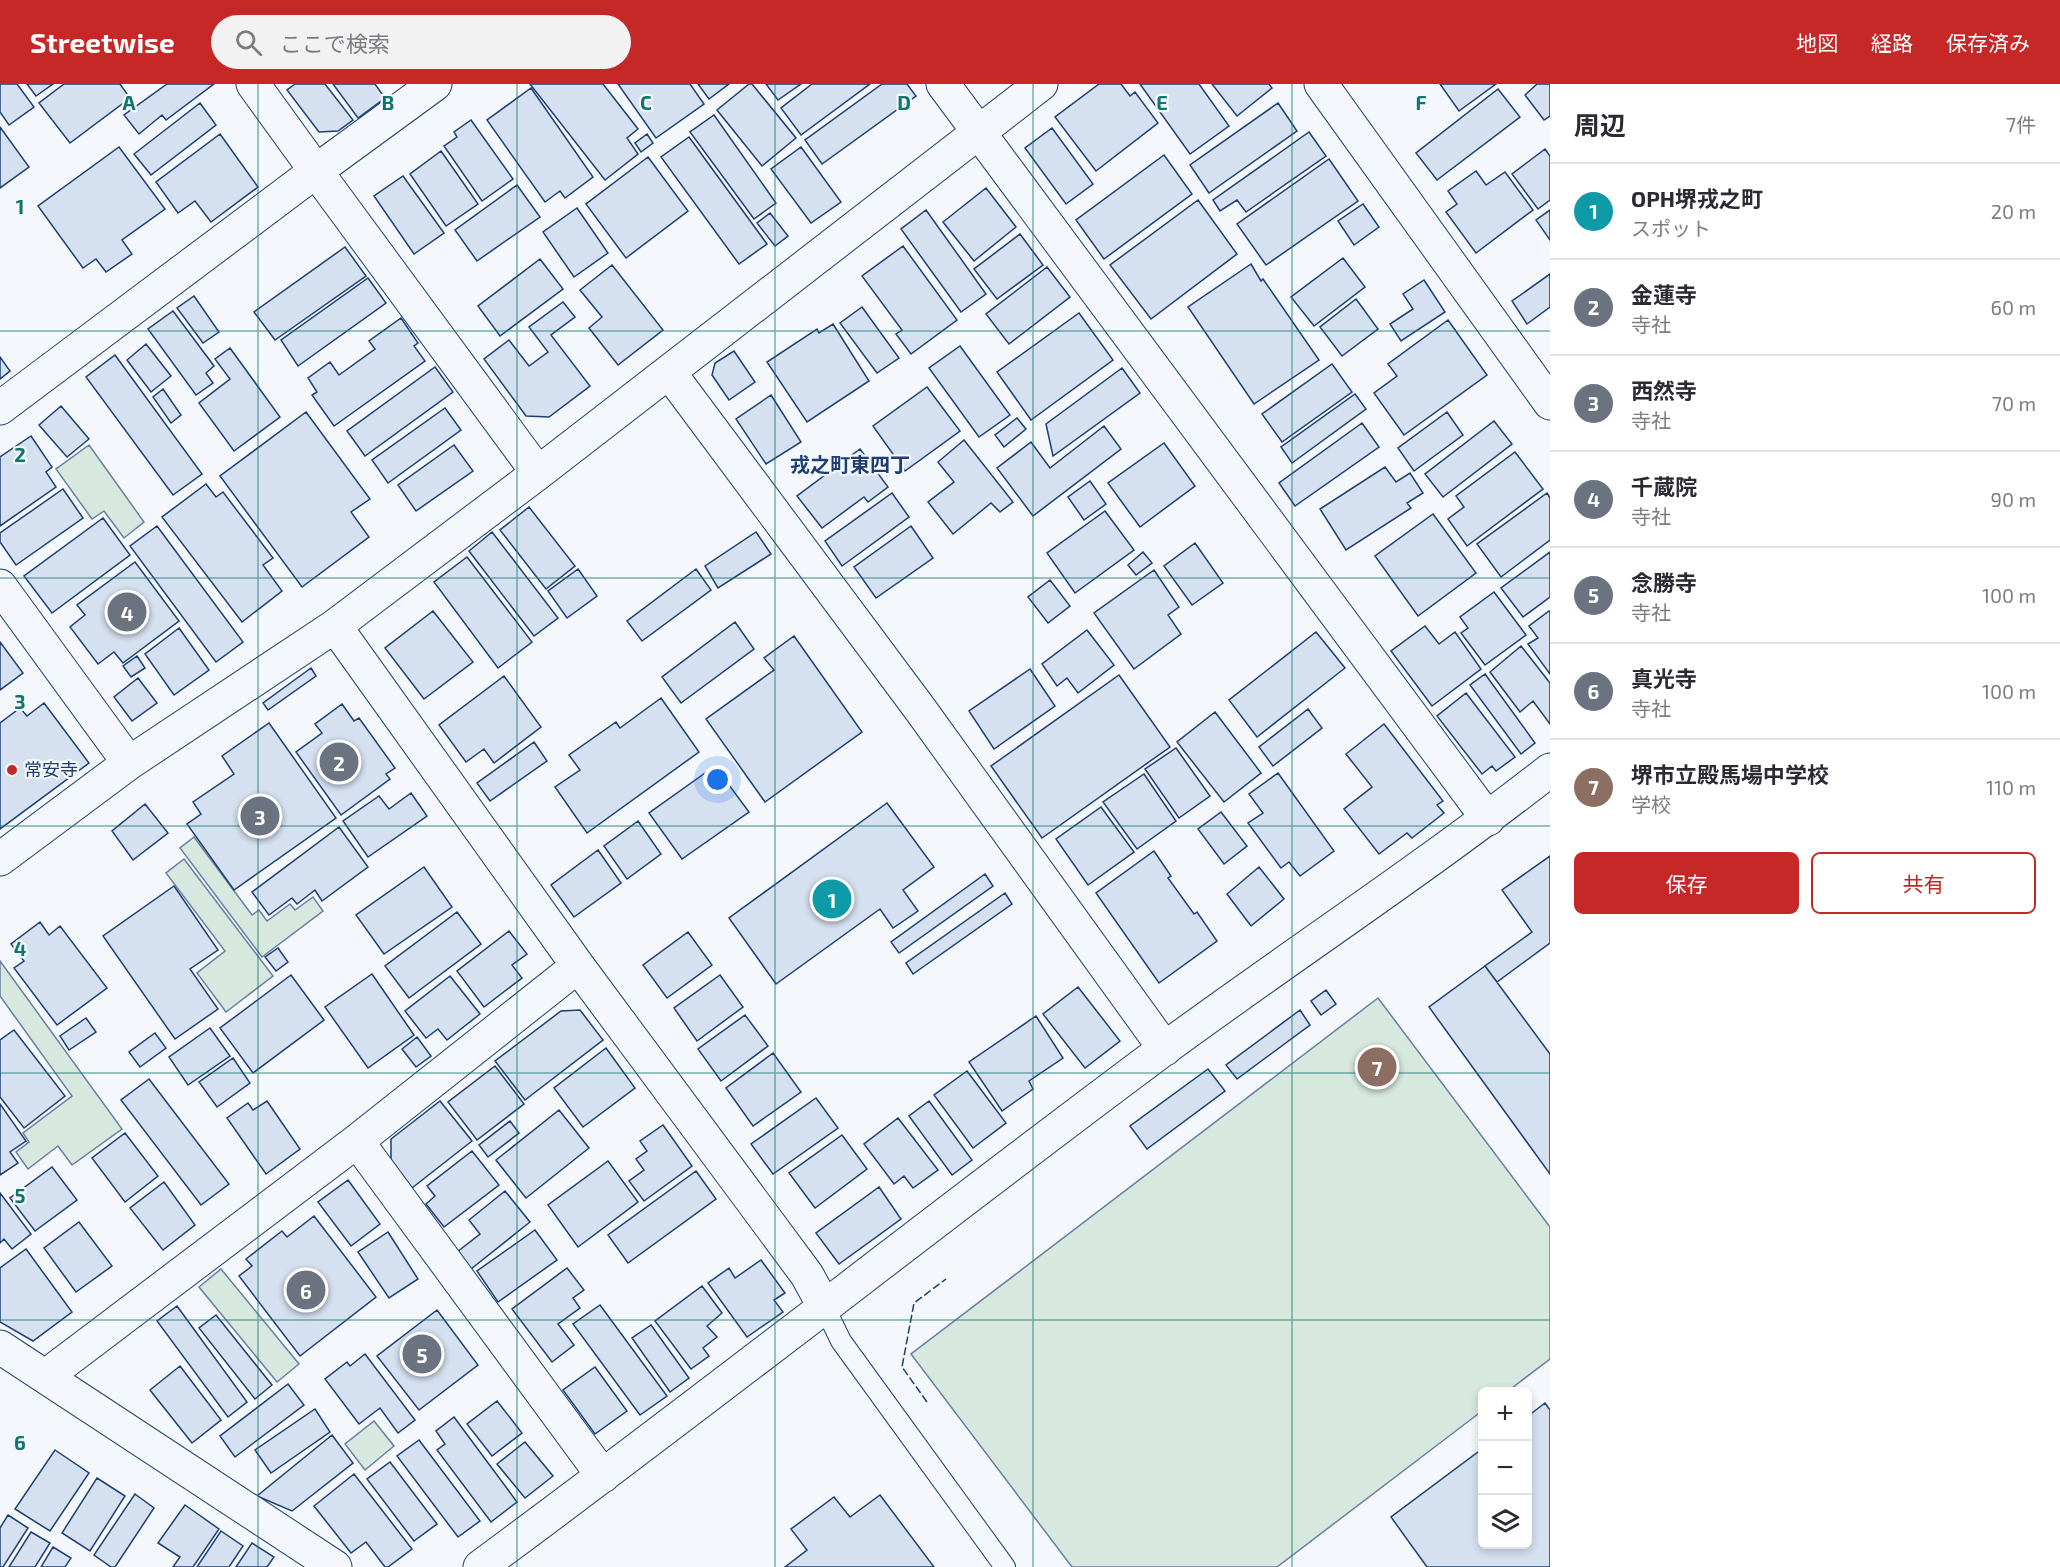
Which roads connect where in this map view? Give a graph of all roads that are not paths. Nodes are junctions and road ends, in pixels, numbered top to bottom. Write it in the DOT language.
graph roads {
  1 [pos="253,84"];
  2 [pos="435,84"];
  3 [pos="943,84"];
  4 [pos="1041,84"];
  5 [pos="1321,84"];
  6 [pos="978,131"];
  7 [pos="316,171"];
  8 [pos="669,372"];
  9 [pos="1550,402"];
  10 [pos="0,408"];
  11 [pos="537,473"];
  12 [pos="0,586"];
  13 [pos="335,627"];
  14 [pos="129,763"];
  15 [pos="1550,770"];
  16 [pos="1488,819"];
  17 [pos="0,859"];
  18 [pos="578,966"];
  19 [pos="1165,1048"];
  20 [pos="357,1141"];
  21 [pos="825,1308"];
  22 [pos="0,1347"];
  23 [pos="46,1376"];
  24 [pos="603,1476"];
  25 [pos="335,1567"];
  26 [pos="480,1567"];
  27 [pos="1005,1567"];
  1 -- 7 [label="street"];
  2 -- 7 [label="street"];
  3 -- 6 [label="street"];
  4 -- 6 [label="street"];
  5 -- 9 [label="street"];
  6 -- 8 [label="street"];
  6 -- 16 [label="street"];
  7 -- 10 [label="street"];
  7 -- 11 [label="street"];
  8 -- 11 [label="street"];
  8 -- 19 [label="street"];
  11 -- 13 [label="street"];
  12 -- 14 [label="street"];
  13 -- 14 [label="street"];
  13 -- 18 [label="street"];
  14 -- 17 [label="street"];
  15 -- 16 [label="street"];
  16 -- 19 [label="street"];
  18 -- 20 [label="street"];
  18 -- 21 [label="street"];
  19 -- 21 [label="street"];
  20 -- 23 [label="street"];
  20 -- 24 [label="street"];
  21 -- 24 [label="street"];
  21 -- 27 [label="lane"];
  22 -- 23 [label="street"];
  23 -- 25 [label="street"];
  24 -- 26 [label="street"];
}
